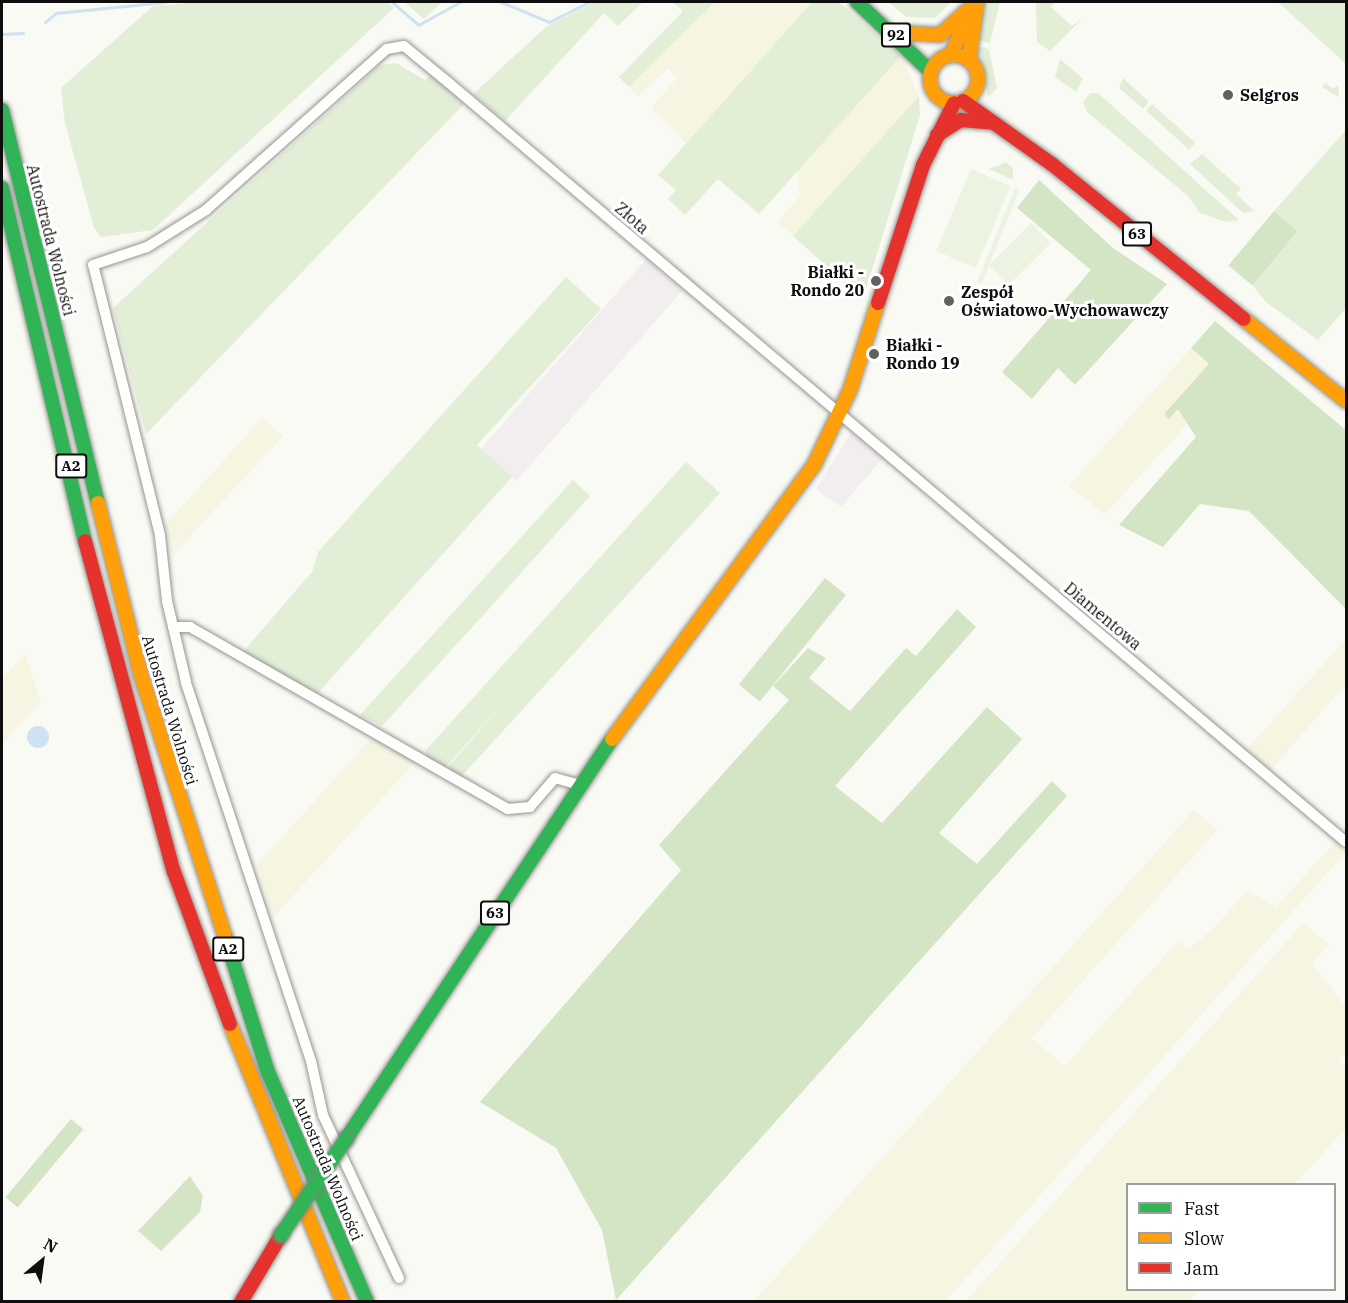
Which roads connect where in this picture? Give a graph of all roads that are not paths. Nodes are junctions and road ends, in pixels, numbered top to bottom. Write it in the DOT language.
graph roads {
  1 [pos="857,2"];
  2 [pos="868,2"];
  3 [pos="972,4"];
  4 [pos="904,33"];
  5 [pos="946,57"];
  6 [pos="969,61"];
  7 [pos="931,72"];
  8 [pos="976,88"];
  9 [pos="935,94"];
  10 [pos="958,102"];
  11 [pos="2,110"];
  12 [pos="995,123"];
  13 [pos="936,136"];
  14 [pos="923,165"];
  15 [pos="1053,165"];
  16 [pos="2,188"];
  17 [pos="1347,401"];
  18 [pos="841,414"];
  19 [pos="173,627"];
  20 [pos="580,785"];
  21 [pos="1347,842"];
  22 [pos="399,1278"];
  23 [pos="241,1302"];
  24 [pos="343,1302"];
  25 [pos="367,1302"];
  1 -- 7 [label="main road, 92"];
  2 -- 4 [label="main road, 92"];
  3 -- 4 [label="main road"];
  3 -- 5 [label="main road"];
  3 -- 6 [label="main road"];
  4 -- 5 [label="main road, 92"];
  5 -- 6 [label="main road"];
  5 -- 7 [label="main road"];
  6 -- 8 [label="main road"];
  7 -- 9 [label="main road, 63"];
  8 -- 10 [label="main road, 63"];
  8 -- 15 [label="main road, 63"];
  9 -- 10 [label="main road, 63"];
  9 -- 14 [label="main road, 63"];
  10 -- 12 [label="main road, 63"];
  10 -- 13 [label="main road, 63"];
  11 -- 25 [label="main road, Autostrada Wolności / A2"];
  12 -- 13 [label="main road"];
  12 -- 15 [label="main road, 63"];
  13 -- 14 [label="main road, 63"];
  14 -- 18 [label="main road, 63"];
  15 -- 17 [label="main road, 63"];
  16 -- 24 [label="main road, A2"];
  18 -- 19 [label="street, Złota"];
  18 -- 20 [label="main road, 63"];
  18 -- 21 [label="street, Diamentowa"];
  19 -- 20 [label="street"];
  19 -- 22 [label="street"];
  20 -- 23 [label="main road, 63, bridge"];
}
